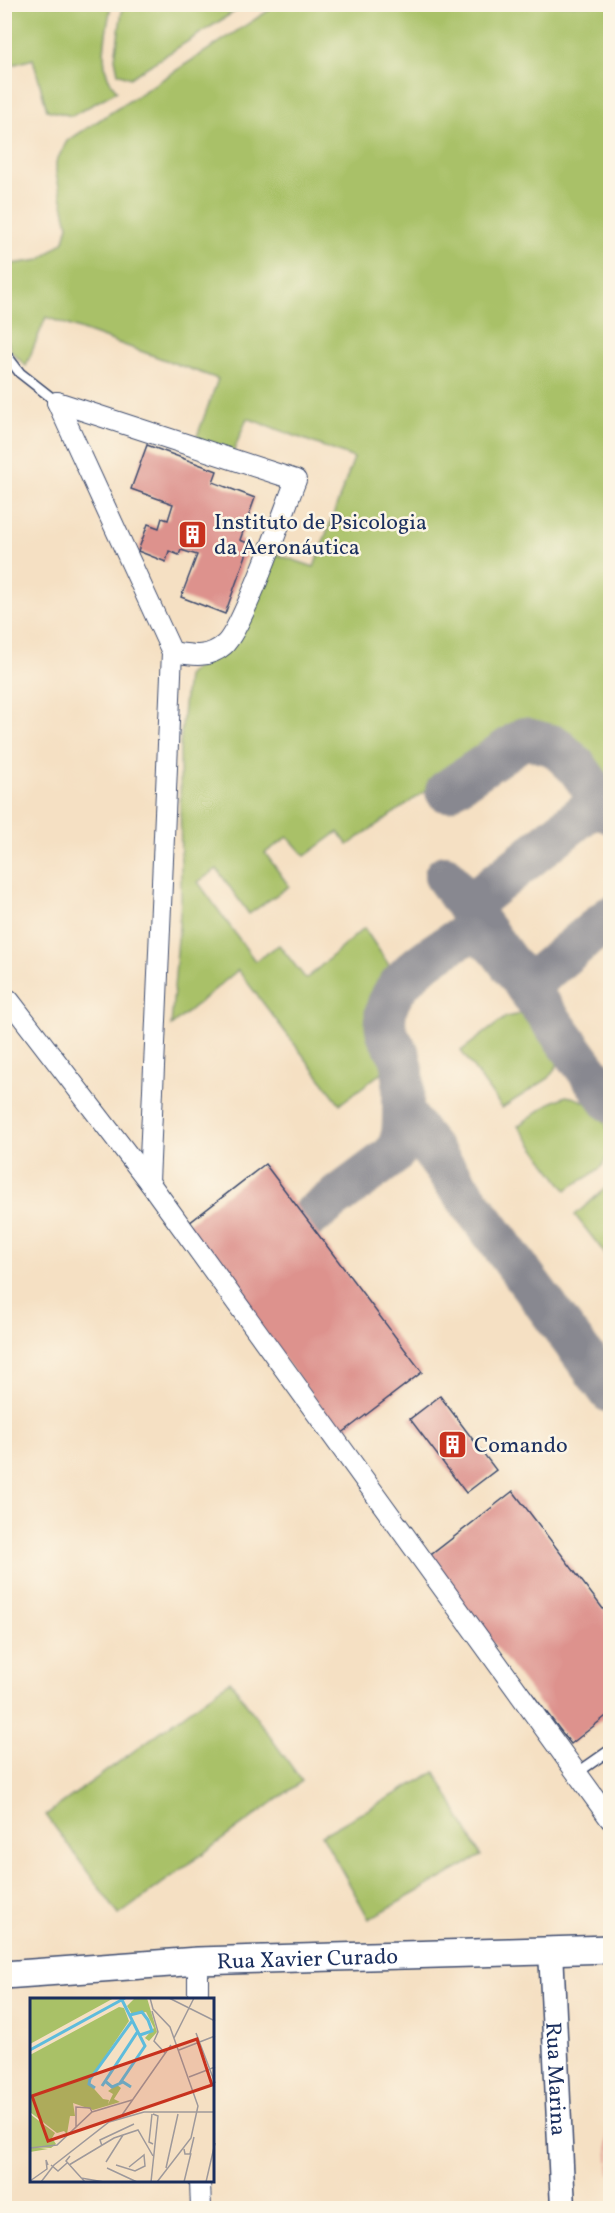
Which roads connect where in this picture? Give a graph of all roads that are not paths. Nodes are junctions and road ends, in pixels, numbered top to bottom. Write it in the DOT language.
graph roads {
  1 [pos="4,352"];
  2 [pos="57,402"];
  3 [pos="172,652"];
  4 [pos="9,1000"];
  5 [pos="149,1182"];
  6 [pos="610,1750"];
  7 [pos="577,1773"];
  8 [pos="610,1819"];
  9 [pos="610,1949"];
  10 [pos="551,1950"];
  11 [pos="198,1961"];
  12 [pos="4,1975"];
  13 [pos="198,1998"];
  14 [pos="200,2183"];
  15 [pos="201,2208"];
  16 [pos="563,2208"];
  1 -- 2 [label="lane"];
  2 -- 3 [label="street"];
  2 -- 3 [label="street"];
  3 -- 5 [label="street"];
  4 -- 5 [label="street"];
  5 -- 7 [label="street"];
  6 -- 7 [label="lane"];
  7 -- 8 [label="street"];
  9 -- 10 [label="main road, Rua Xavier Curado"];
  10 -- 11 [label="main road, Rua Xavier Curado"];
  10 -- 16 [label="street, Rua Marina"];
  11 -- 12 [label="main road, Rua Xavier Curado"];
  11 -- 13 [label="street"];
  14 -- 15 [label="street"];
}
